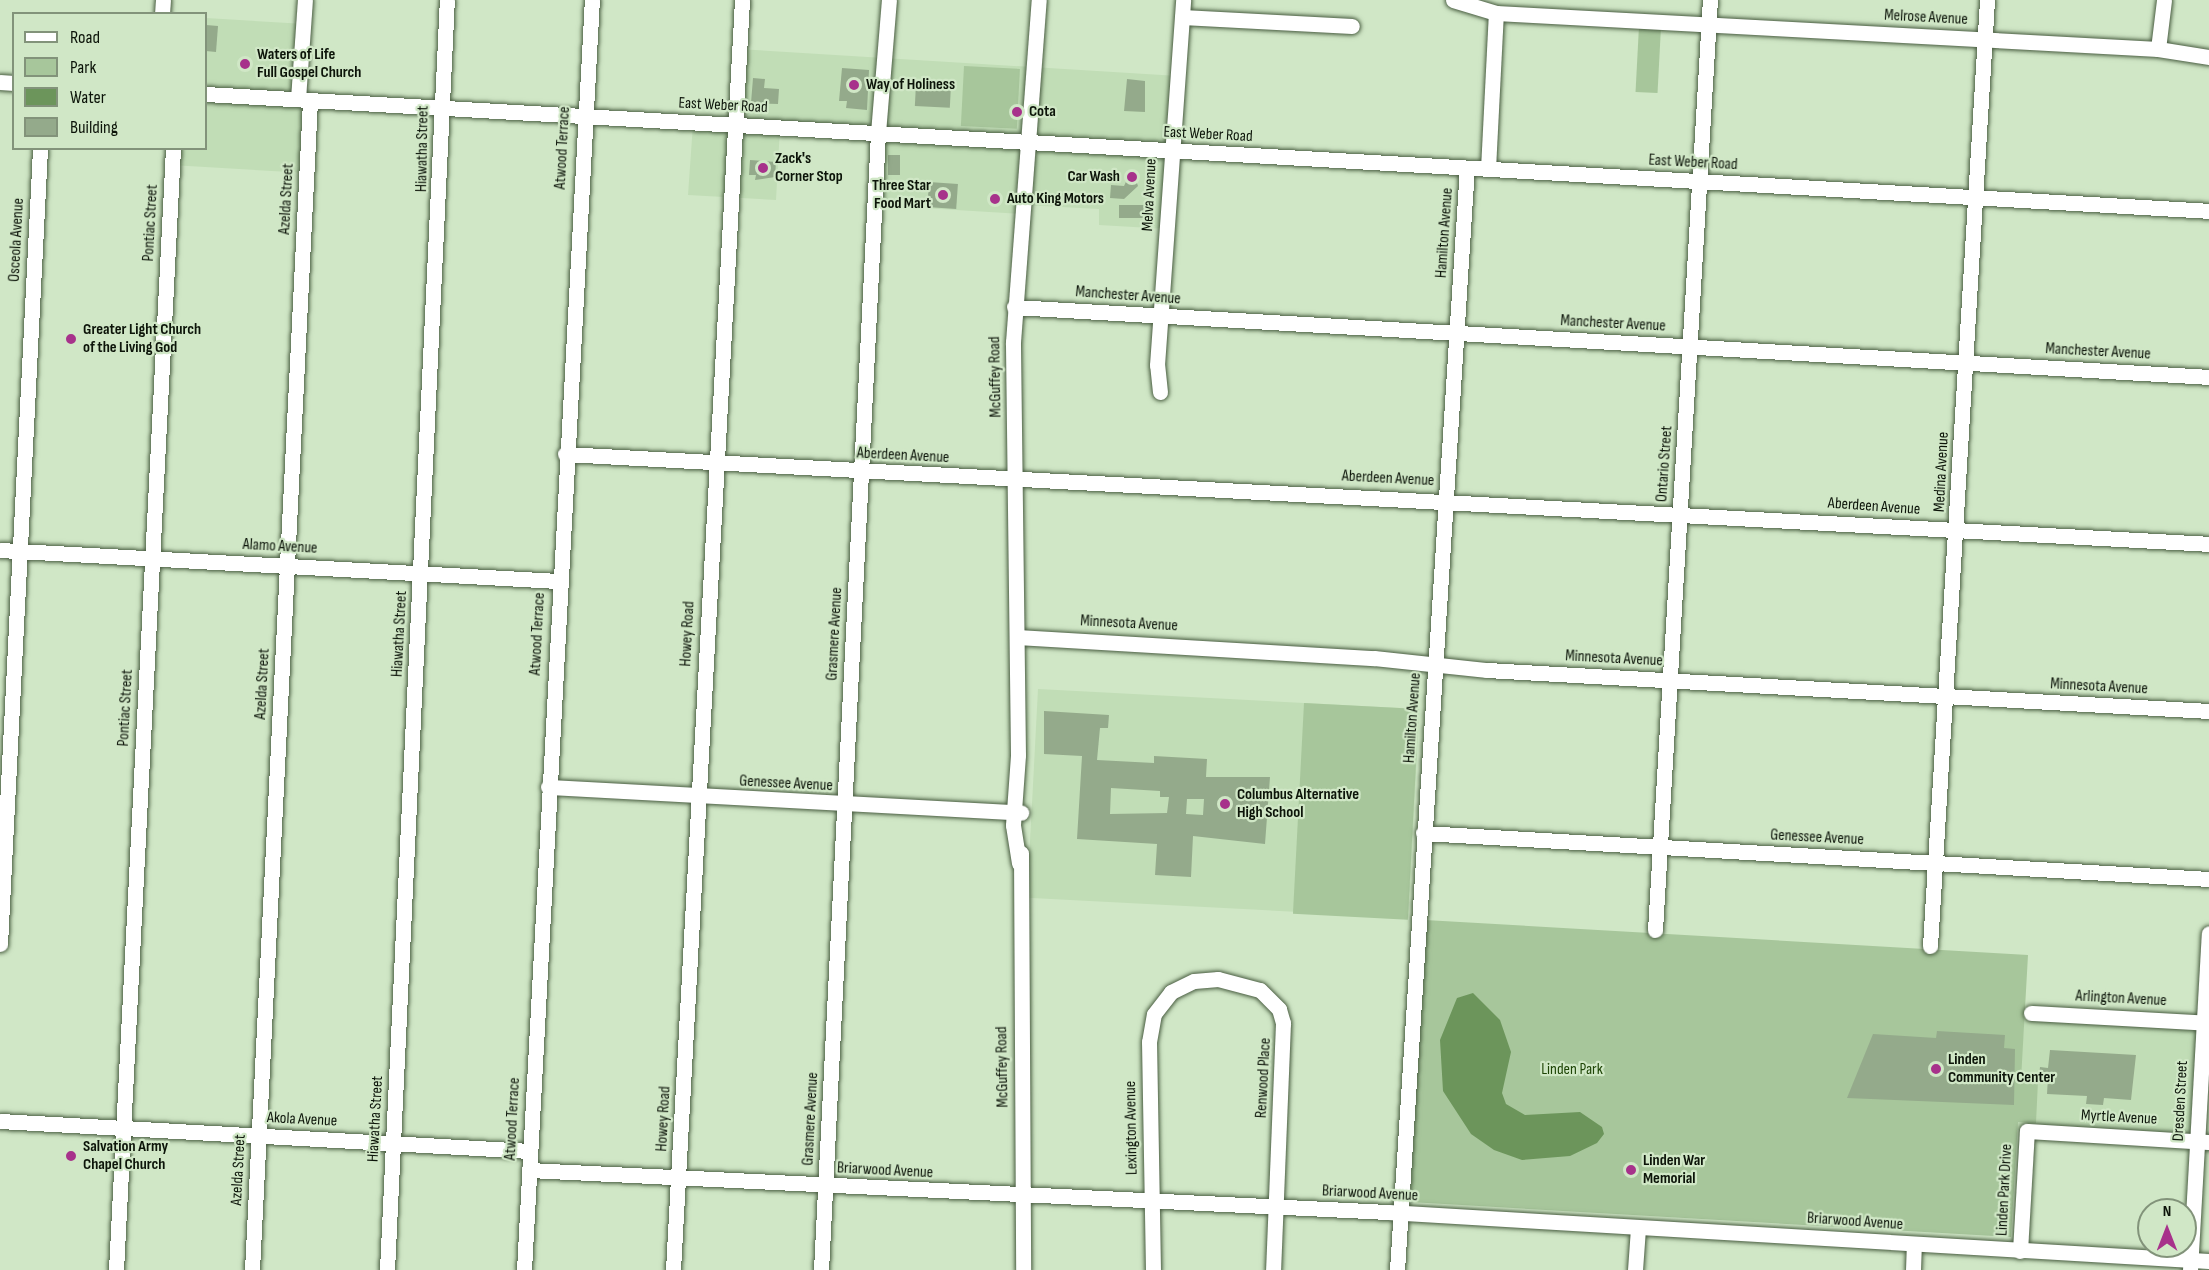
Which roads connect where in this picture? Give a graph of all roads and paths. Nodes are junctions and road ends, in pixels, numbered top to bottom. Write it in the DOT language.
graph roads {
  1 [pos="305,0"];
  2 [pos="447,0"];
  3 [pos="591,0"];
  4 [pos="742,0"];
  5 [pos="889,0"];
  6 [pos="1039,0"];
  7 [pos="1183,0"];
  8 [pos="1453,0"];
  9 [pos="1710,0"];
  10 [pos="1987,0"];
  11 [pos="2164,0"];
  12 [pos="1496,13"];
  13 [pos="1182,17"];
  14 [pos="1709,24"];
  15 [pos="1352,26"];
  16 [pos="1986,40"];
  17 [pos="2158,49"];
  18 [pos="2209,57"];
  19 [pos="207,94"];
  20 [pos="304,100"];
  21 [pos="442,108"];
  22 [pos="583,116"];
  23 [pos="732,125"];
  24 [pos="878,133"];
  25 [pos="1027,142"];
  26 [pos="40,150"];
  27 [pos="173,150"];
  28 [pos="1170,151"];
  29 [pos="1467,168"];
  30 [pos="1488,169"];
  31 [pos="1700,182"];
  32 [pos="1976,198"];
  33 [pos="2209,211"];
  34 [pos="1014,307"];
  35 [pos="1160,316"];
  36 [pos="1456,334"];
  37 [pos="1690,347"];
  38 [pos="1967,362"];
  39 [pos="2209,377"];
  40 [pos="1160,392"];
  41 [pos="565,454"];
  42 [pos="715,464"];
  43 [pos="861,472"];
  44 [pos="1015,479"];
  45 [pos="1446,500"];
  46 [pos="1680,514"];
  47 [pos="1957,529"];
  48 [pos="2209,544"];
  49 [pos="0,550"];
  50 [pos="19,551"];
  51 [pos="152,558"];
  52 [pos="287,565"];
  53 [pos="421,573"];
  54 [pos="558,580"];
  55 [pos="1017,637"];
  56 [pos="1435,665"];
  57 [pos="1670,680"];
  58 [pos="1946,696"];
  59 [pos="2209,711"];
  60 [pos="548,787"];
  61 [pos="698,797"];
  62 [pos="845,805"];
  63 [pos="1018,813"];
  64 [pos="1423,833"];
  65 [pos="1660,847"];
  66 [pos="1935,863"];
  67 [pos="2209,879"];
  68 [pos="1656,930"];
  69 [pos="2209,934"];
  70 [pos="0,944"];
  71 [pos="1930,946"];
  72 [pos="1171,992"];
  73 [pos="2031,1012"];
  74 [pos="2206,1022"];
  75 [pos="0,1120"];
  76 [pos="123,1127"];
  77 [pos="2027,1131"];
  78 [pos="259,1136"];
  79 [pos="2203,1141"];
  80 [pos="393,1143"];
  81 [pos="530,1151"];
  82 [pos="529,1170"];
  83 [pos="679,1178"];
  84 [pos="825,1187"];
  85 [pos="1023,1196"];
  86 [pos="1152,1203"];
  87 [pos="1275,1207"];
  88 [pos="1400,1213"];
  89 [pos="1638,1228"];
  90 [pos="1914,1244"];
  91 [pos="2020,1251"];
  92 [pos="2209,1261"];
  93 [pos="2190,1265"];
  94 [pos="116,1270"];
  95 [pos="252,1270"];
  96 [pos="387,1270"];
  97 [pos="524,1270"];
  98 [pos="673,1270"];
  99 [pos="822,1270"];
  100 [pos="1023,1270"];
  101 [pos="1153,1270"];
  102 [pos="1273,1270"];
  103 [pos="1397,1270"];
  104 [pos="1635,1270"];
  105 [pos="1913,1270"];
  1 -- 20 [label="street, Azelda Street"];
  2 -- 21 [label="street, Hiawatha Street"];
  3 -- 22 [label="street, Atwood Terrace"];
  4 -- 23 [label="street, Howey Road"];
  5 -- 24 [label="street, Grasmere Avenue"];
  6 -- 25 [label="street, McGuffey Road"];
  7 -- 13 [label="street, Melva Avenue"];
  8 -- 12 [label="street"];
  9 -- 14 [label="street, Ontario Street"];
  10 -- 16 [label="street, Medina Avenue"];
  11 -- 17 [label="street"];
  12 -- 14 [label="street, Melrose Avenue"];
  12 -- 30 [label="street"];
  13 -- 15 [label="street"];
  13 -- 28 [label="street, Melva Avenue"];
  14 -- 16 [label="street, Melrose Avenue"];
  14 -- 31 [label="street, Ontario Street"];
  16 -- 17 [label="street, Melrose Avenue"];
  16 -- 32 [label="street, Medina Avenue"];
  17 -- 18 [label="street, Melrose Avenue"];
  19 -- 20 [label="street, East Weber Road"];
  20 -- 21 [label="street, East Weber Road"];
  20 -- 52 [label="street, Azelda Street"];
  21 -- 22 [label="street, East Weber Road"];
  21 -- 53 [label="street, Hiawatha Street"];
  22 -- 23 [label="street, East Weber Road"];
  22 -- 41 [label="street, Atwood Terrace"];
  23 -- 24 [label="street, East Weber Road"];
  23 -- 42 [label="street, Howey Road"];
  24 -- 25 [label="street, East Weber Road"];
  24 -- 43 [label="street, Grasmere Avenue"];
  25 -- 28 [label="street, East Weber Road"];
  25 -- 34 [label="street, McGuffey Road"];
  26 -- 50 [label="street, Osceola Avenue"];
  27 -- 51 [label="street, Pontiac Street"];
  28 -- 29 [label="street, East Weber Road"];
  28 -- 35 [label="street, Melva Avenue"];
  29 -- 30 [label="street, East Weber Road"];
  29 -- 36 [label="street, Hamilton Avenue"];
  30 -- 31 [label="street, East Weber Road"];
  31 -- 32 [label="street, East Weber Road"];
  31 -- 37 [label="street, Ontario Street"];
  32 -- 33 [label="street, East Weber Road"];
  32 -- 38 [label="street, Medina Avenue"];
  34 -- 35 [label="street, Manchester Avenue"];
  34 -- 44 [label="street, McGuffey Road"];
  35 -- 36 [label="street, Manchester Avenue"];
  35 -- 40 [label="street, Melva Avenue"];
  36 -- 37 [label="street, Manchester Avenue"];
  36 -- 45 [label="street, Hamilton Avenue"];
  37 -- 38 [label="street, Manchester Avenue"];
  37 -- 46 [label="street, Ontario Street"];
  38 -- 39 [label="street, Manchester Avenue"];
  38 -- 47 [label="street, Medina Avenue"];
  41 -- 42 [label="street, Aberdeen Avenue"];
  41 -- 54 [label="street, Atwood Terrace"];
  42 -- 43 [label="street, Aberdeen Avenue"];
  42 -- 61 [label="street, Howey Road"];
  43 -- 44 [label="street, Aberdeen Avenue"];
  43 -- 62 [label="street, Grasmere Avenue"];
  44 -- 45 [label="street, Aberdeen Avenue"];
  44 -- 55 [label="street, McGuffey Road"];
  45 -- 46 [label="street, Aberdeen Avenue"];
  45 -- 56 [label="street, Hamilton Avenue"];
  46 -- 47 [label="street, Aberdeen Avenue"];
  46 -- 57 [label="street, Ontario Street"];
  47 -- 48 [label="street, Aberdeen Avenue"];
  47 -- 58 [label="street, Medina Avenue"];
  49 -- 50 [label="street, Alamo Avenue"];
  50 -- 51 [label="street, Alamo Avenue"];
  50 -- 70 [label="street, Osceola Avenue"];
  51 -- 52 [label="street, Alamo Avenue"];
  51 -- 76 [label="street, Pontiac Street"];
  52 -- 53 [label="street, Alamo Avenue"];
  52 -- 78 [label="street, Azelda Street"];
  53 -- 54 [label="street, Alamo Avenue"];
  53 -- 80 [label="street, Hiawatha Street"];
  54 -- 60 [label="street, Atwood Terrace"];
  55 -- 56 [label="street, Minnesota Avenue"];
  55 -- 63 [label="street, McGuffey Road"];
  56 -- 57 [label="street, Minnesota Avenue"];
  56 -- 64 [label="street, Hamilton Avenue"];
  57 -- 58 [label="street, Minnesota Avenue"];
  57 -- 65 [label="street, Ontario Street"];
  58 -- 59 [label="street, Minnesota Avenue"];
  58 -- 66 [label="street, Medina Avenue"];
  60 -- 61 [label="street, Genessee Avenue"];
  60 -- 81 [label="street, Atwood Terrace"];
  61 -- 62 [label="street, Genessee Avenue"];
  61 -- 83 [label="street, Howey Road"];
  62 -- 63 [label="street, Genessee Avenue"];
  62 -- 84 [label="street, Grasmere Avenue"];
  63 -- 85 [label="street, McGuffey Road"];
  64 -- 65 [label="street, Genessee Avenue"];
  64 -- 88 [label="street, Hamilton Avenue"];
  65 -- 66 [label="street, Genessee Avenue"];
  65 -- 68 [label="street, Ontario Street"];
  66 -- 67 [label="street, Genessee Avenue"];
  66 -- 71 [label="street, Medina Avenue"];
  69 -- 74 [label="street, Dresden Street"];
  72 -- 86 [label="street, Lexington Avenue"];
  72 -- 87 [label="street, Renwood Place"];
  73 -- 74 [label="street, Arlington Avenue"];
  74 -- 79 [label="street, Dresden Street"];
  75 -- 76 [label="street, Akola Avenue"];
  76 -- 78 [label="street, Akola Avenue"];
  76 -- 94 [label="street, Pontiac Street"];
  77 -- 79 [label="street, Myrtle Avenue"];
  77 -- 91 [label="street, Linden Park Drive"];
  78 -- 80 [label="street, Akola Avenue"];
  78 -- 95 [label="street, Azelda Street"];
  79 -- 93 [label="street, Dresden Street"];
  80 -- 81 [label="street, Akola Avenue"];
  80 -- 96 [label="street, Hiawatha Street"];
  81 -- 82 [label="street, Atwood Terrace"];
  82 -- 83 [label="street, Briarwood Avenue"];
  82 -- 97 [label="street, Atwood Terrace"];
  83 -- 84 [label="street, Briarwood Avenue"];
  83 -- 98 [label="street, Howey Road"];
  84 -- 85 [label="street, Briarwood Avenue"];
  84 -- 99 [label="street, Grasmere Avenue"];
  85 -- 86 [label="street, Briarwood Avenue"];
  85 -- 100 [label="street, McGuffey Road"];
  86 -- 87 [label="street, Briarwood Avenue"];
  86 -- 101 [label="street, Lexington Avenue"];
  87 -- 88 [label="street, Briarwood Avenue"];
  87 -- 102 [label="street, Renwood Place"];
  88 -- 89 [label="street, Briarwood Avenue"];
  88 -- 103 [label="street, Hamilton Avenue"];
  89 -- 90 [label="street, Briarwood Avenue"];
  89 -- 104 [label="street"];
  90 -- 91 [label="street, Briarwood Avenue"];
  90 -- 105 [label="street"];
  91 -- 93 [label="street, Briarwood Avenue"];
  92 -- 93 [label="street, Briarwood Avenue"];
}
